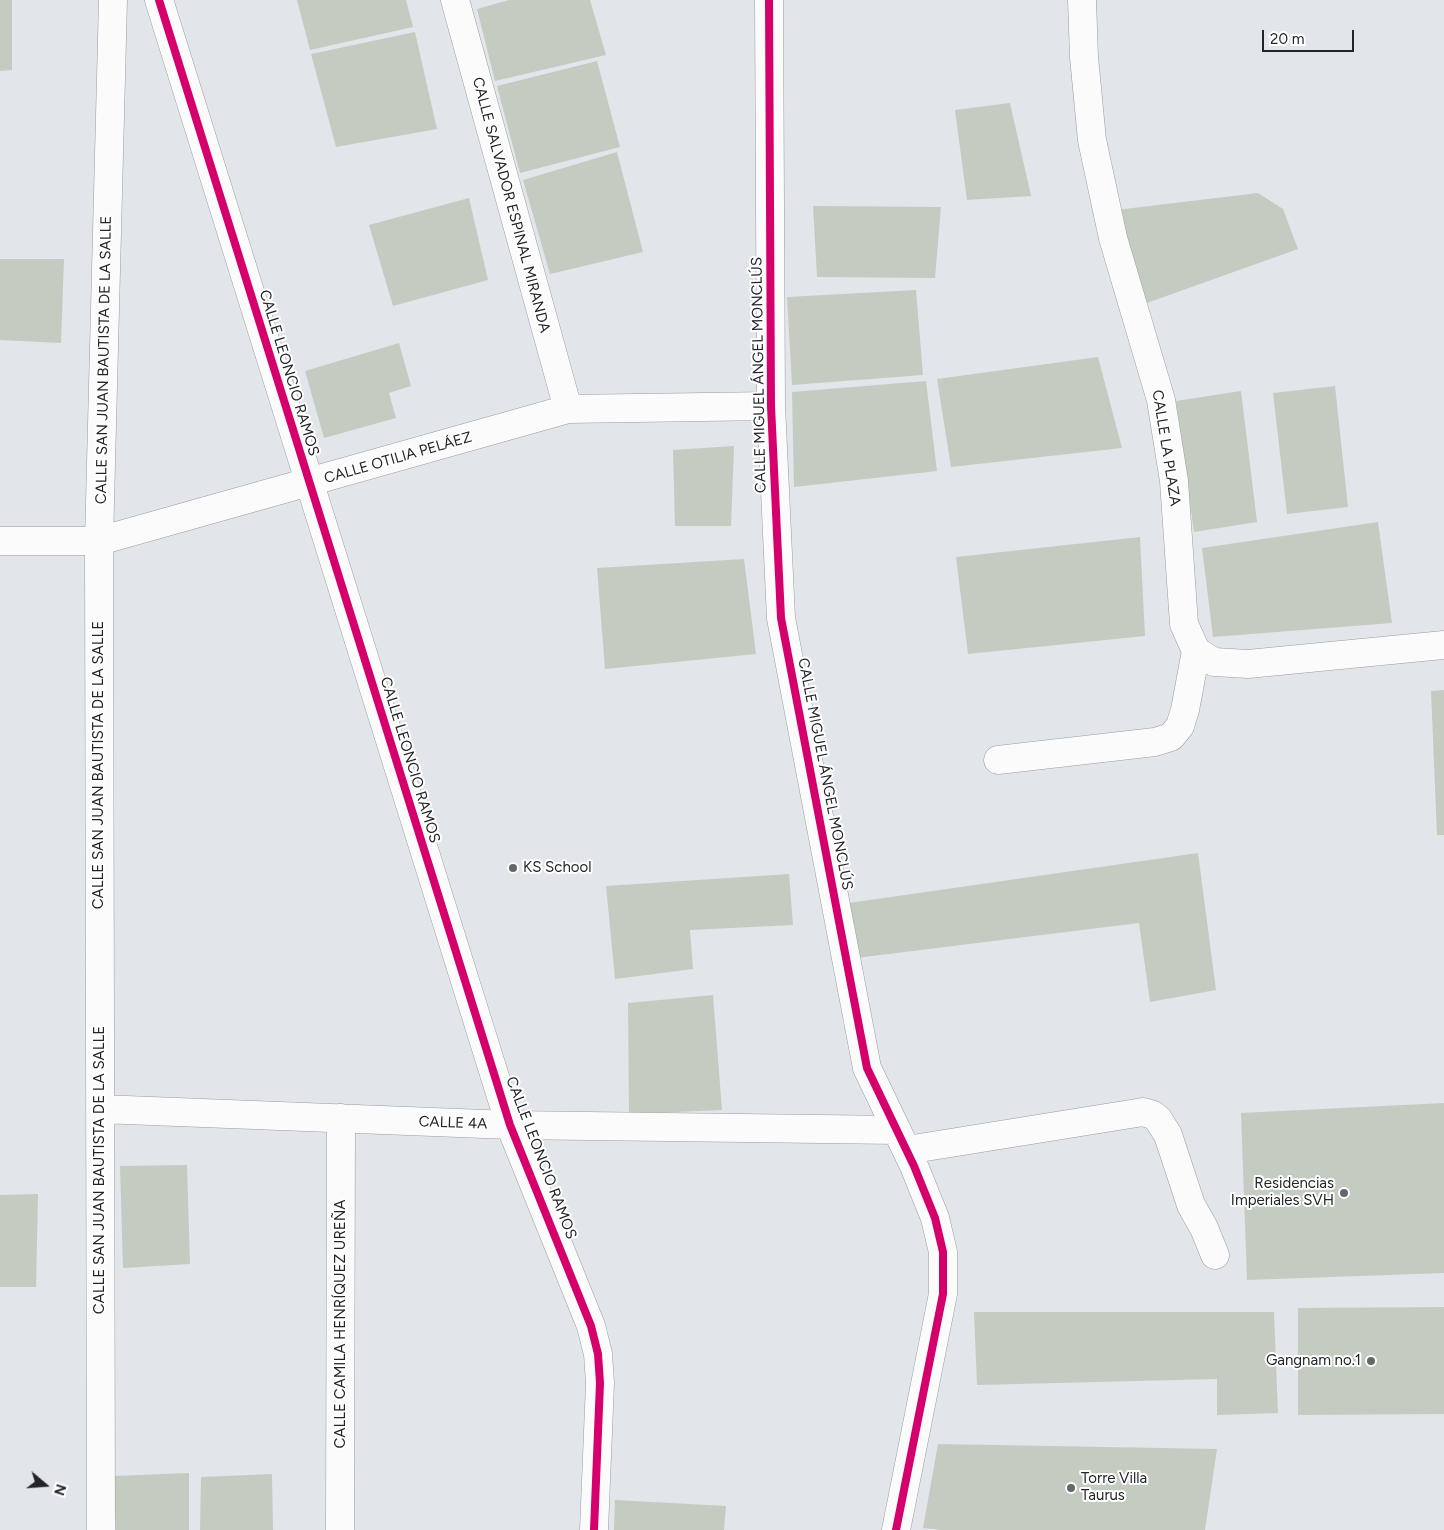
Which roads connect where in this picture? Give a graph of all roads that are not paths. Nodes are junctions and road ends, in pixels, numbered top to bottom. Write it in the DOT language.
graph roads {
  1 [pos="113,0"];
  2 [pos="159,0"];
  3 [pos="455,0"];
  4 [pos="769,0"];
  5 [pos="1082,0"];
  6 [pos="771,406"];
  7 [pos="568,409"];
  8 [pos="309,483"];
  9 [pos="0,541"];
  10 [pos="99,541"];
  11 [pos="1444,644"];
  12 [pos="1196,651"];
  13 [pos="998,760"];
  14 [pos="100,1109"];
  15 [pos="341,1118"];
  16 [pos="510,1125"];
  17 [pos="902,1140"];
  18 [pos="1215,1255"];
  19 [pos="102,1530"];
  20 [pos="340,1530"];
  21 [pos="594,1530"];
  22 [pos="896,1530"];
  1 -- 10 [label="street, CALLE SAN JUAN BAUTISTA DE LA SALLE"];
  2 -- 8 [label="street, CALLE LEONCIO RAMOS"];
  3 -- 7 [label="street, CALLE SALVADOR ESPINAL MIRANDA"];
  4 -- 6 [label="street, CALLE MIGUEL ÁNGEL MONCLÚS"];
  5 -- 12 [label="street, CALLE LA PLAZA"];
  6 -- 7 [label="street, CALLE OTILIA PELÁEZ"];
  6 -- 17 [label="street, CALLE MIGUEL ÁNGEL MONCLÚS"];
  7 -- 8 [label="street, CALLE OTILIA PELÁEZ"];
  8 -- 10 [label="street, CALLE OTILIA PELÁEZ"];
  8 -- 16 [label="street, CALLE LEONCIO RAMOS"];
  9 -- 10 [label="street, CALLE OTILIA PELÁEZ"];
  10 -- 14 [label="street, CALLE SAN JUAN BAUTISTA DE LA SALLE"];
  11 -- 12 [label="street"];
  12 -- 13 [label="street"];
  14 -- 15 [label="street, CALLE 4A"];
  14 -- 19 [label="street, CALLE SAN JUAN BAUTISTA DE LA SALLE"];
  15 -- 16 [label="street, CALLE 4A"];
  15 -- 20 [label="street, CALLE CAMILA HENRÍQUEZ UREÑA"];
  16 -- 17 [label="street, CALLE 4A"];
  16 -- 21 [label="street, CALLE LEONCIO RAMOS"];
  17 -- 18 [label="street, CALLE 4A"];
  17 -- 22 [label="street, CALLE MIGUEL ÁNGEL MONCLÚS"];
}
